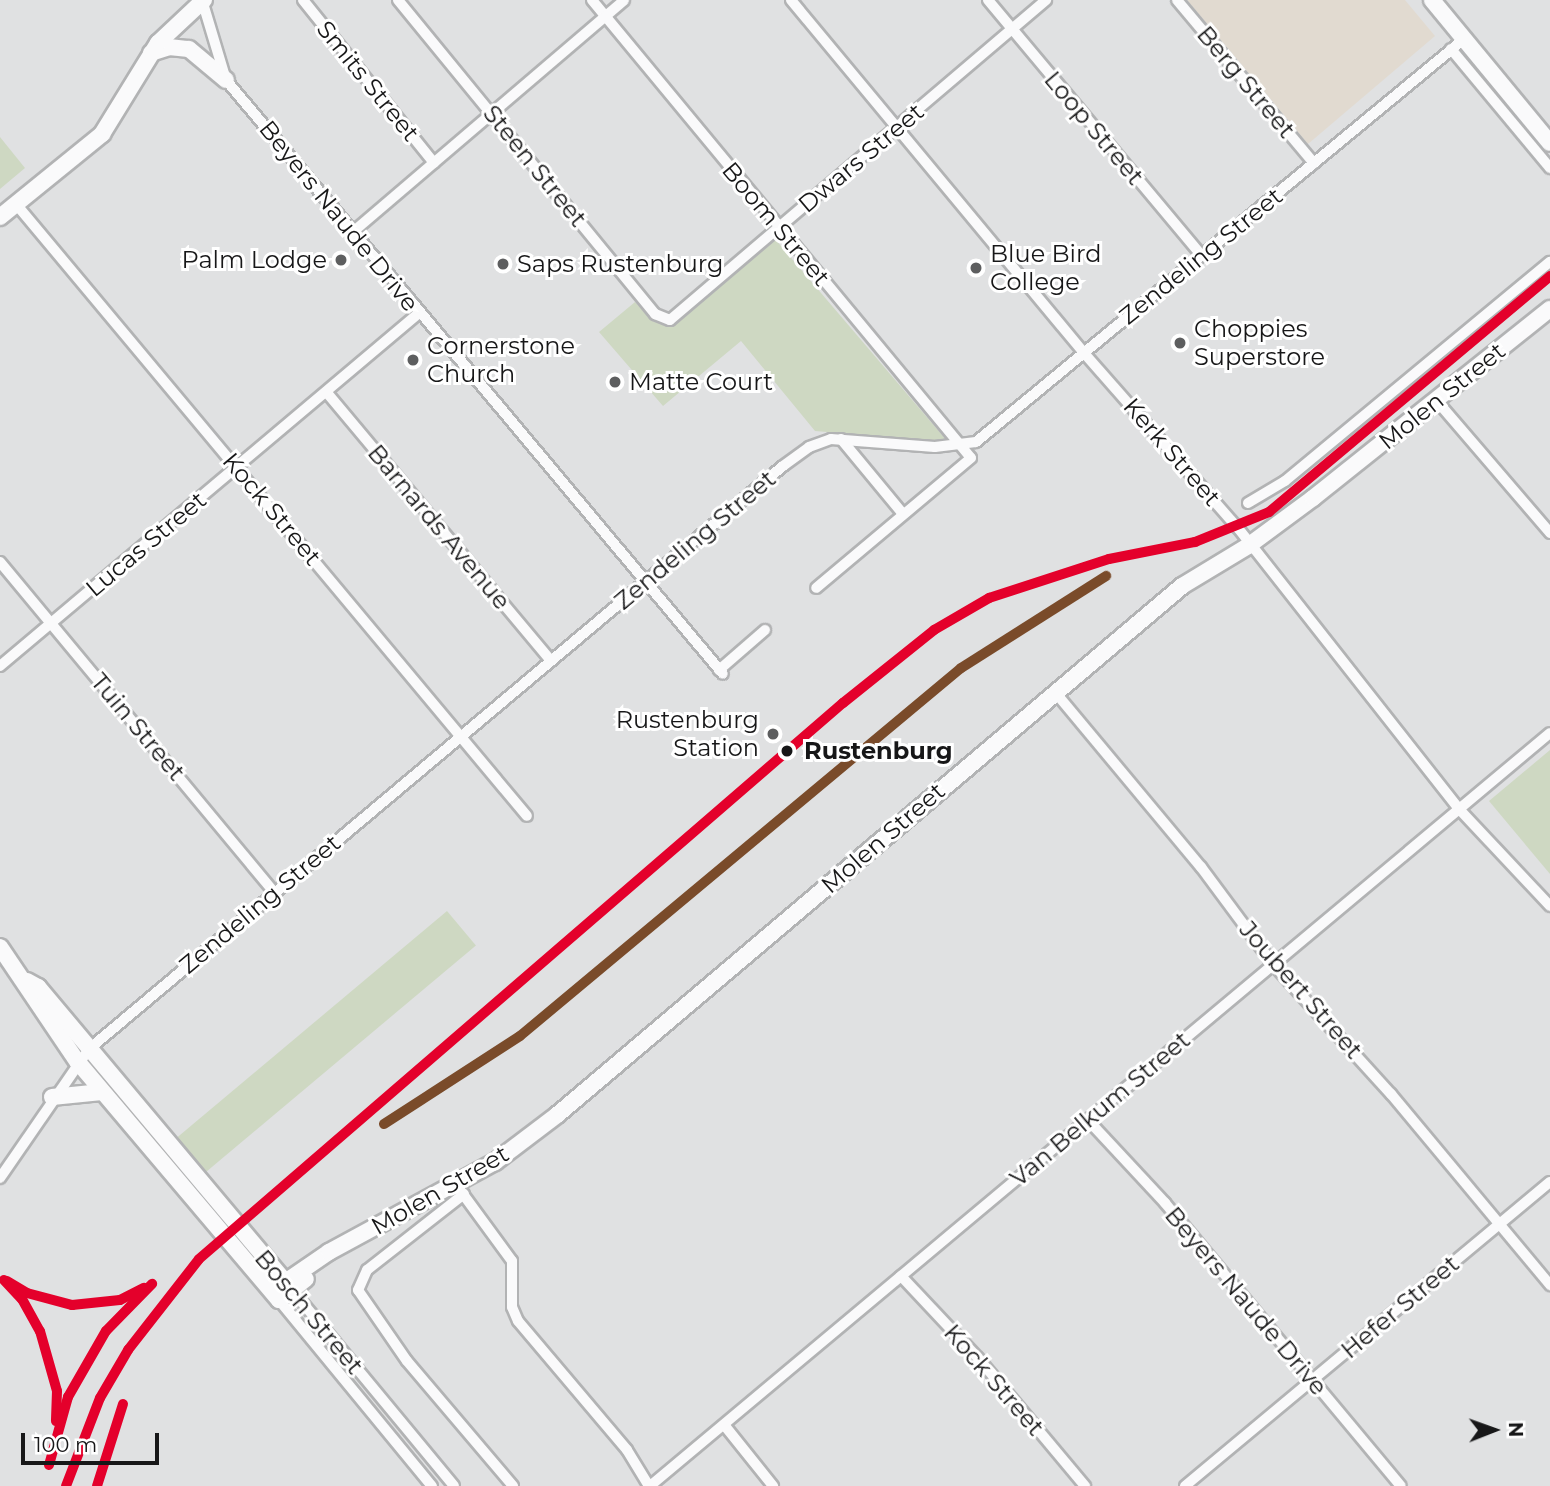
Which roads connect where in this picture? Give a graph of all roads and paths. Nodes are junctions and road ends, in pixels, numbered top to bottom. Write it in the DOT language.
graph roads {
  1 [pos="203,0"];
  2 [pos="303,0"];
  3 [pos="398,0"];
  4 [pos="592,0"];
  5 [pos="624,0"];
  6 [pos="790,0"];
  7 [pos="988,0"];
  8 [pos="1046,0"];
  9 [pos="1177,0"];
  10 [pos="1432,0"];
  11 [pos="605,16"];
  12 [pos="1012,29"];
  13 [pos="1457,45"];
  14 [pos="151,53"];
  15 [pos="226,80"];
  16 [pos="491,112"];
  17 [pos="897,128"];
  18 [pos="1550,143"];
  19 [pos="434,163"];
  20 [pos="1314,163"];
  21 [pos="1550,168"];
  22 [pos="16,204"];
  23 [pos="0,217"];
  24 [pos="779,228"];
  25 [pos="354,231"];
  26 [pos="1201,254"];
  27 [pos="1550,262"];
  28 [pos="1550,309"];
  29 [pos="419,313"];
  30 [pos="676,315"];
  31 [pos="1084,353"];
  32 [pos="328,394"];
  33 [pos="1437,401"];
  34 [pos="841,439"];
  35 [pos="961,447"];
  36 [pos="237,468"];
  37 [pos="1248,503"];
  38 [pos="903,514"];
  39 [pos="1550,533"];
  40 [pos="1248,546"];
  41 [pos="0,562"];
  42 [pos="644,582"];
  43 [pos="816,588"];
  44 [pos="51,623"];
  45 [pos="765,630"];
  46 [pos="551,661"];
  47 [pos="0,666"];
  48 [pos="1055,692"];
  49 [pos="461,733"];
  50 [pos="1550,733"];
  51 [pos="1460,809"];
  52 [pos="527,816"];
  53 [pos="275,893"];
  54 [pos="1550,906"];
  55 [pos="0,947"];
  56 [pos="1273,964"];
  57 [pos="27,981"];
  58 [pos="89,1049"];
  59 [pos="77,1061"];
  60 [pos="102,1092"];
  61 [pos="52,1097"];
  62 [pos="1088,1120"];
  63 [pos="0,1178"];
  64 [pos="1550,1182"];
  65 [pos="459,1189"];
  66 [pos="213,1210"];
  67 [pos="1499,1224"];
  68 [pos="338,1248"];
  69 [pos="314,1261"];
  70 [pos="272,1266"];
  71 [pos="901,1276"];
  72 [pos="1550,1285"];
  73 [pos="282,1291"];
  74 [pos="1312,1380"];
  75 [pos="725,1426"];
  76 [pos="432,1486"];
  77 [pos="454,1486"];
  78 [pos="513,1486"];
  79 [pos="650,1486"];
  80 [pos="773,1486"];
  81 [pos="1085,1486"];
  82 [pos="1185,1486"];
  83 [pos="1401,1486"];
  1 -- 14 [label="street"];
  1 -- 15 [label="street, Beyers Naude Drive"];
  2 -- 19 [label="street, Smits Street"];
  3 -- 16 [label="street, Steen Street"];
  4 -- 11 [label="street, Boom Street"];
  5 -- 11 [label="street"];
  6 -- 17 [label="street, Kerk Street"];
  7 -- 12 [label="street, Loop Street"];
  8 -- 12 [label="street, Dwars Street"];
  9 -- 20 [label="street, Berg Street"];
  10 -- 13 [label="street"];
  11 -- 16 [label="street"];
  11 -- 24 [label="street, Boom Street"];
  12 -- 17 [label="street, Dwars Street"];
  12 -- 26 [label="street, Loop Street"];
  13 -- 18 [label="street"];
  13 -- 20 [label="street, Zendeling Street"];
  13 -- 21 [label="street"];
  14 -- 15 [label="street"];
  14 -- 22 [label="street"];
  15 -- 25 [label="street, Beyers Naude Drive"];
  16 -- 19 [label="street"];
  16 -- 30 [label="street, Steen Street"];
  17 -- 24 [label="street, Dwars Street"];
  17 -- 31 [label="street, Kerk Street"];
  19 -- 25 [label="street"];
  20 -- 26 [label="street, Zendeling Street"];
  22 -- 23 [label="street"];
  22 -- 36 [label="street, Kock Street"];
  24 -- 30 [label="street, Dwars Street"];
  24 -- 35 [label="street, Boom Street"];
  25 -- 29 [label="street, Beyers Naude Drive"];
  26 -- 31 [label="street, Zendeling Street"];
  27 -- 37 [label="street, Molen Street"];
  28 -- 33 [label="street, Molen Street"];
  29 -- 32 [label="street, Lucas Street"];
  29 -- 42 [label="street, Beyers Naude Drive"];
  31 -- 35 [label="street, Zendeling Street"];
  31 -- 40 [label="street, Kerk Street"];
  32 -- 36 [label="street, Lucas Street"];
  32 -- 46 [label="street, Barnards Avenue"];
  33 -- 39 [label="street"];
  33 -- 40 [label="street, Molen Street"];
  34 -- 35 [label="street, Zendeling Street"];
  34 -- 38 [label="street"];
  34 -- 42 [label="street, Zendeling Street"];
  35 -- 38 [label="street"];
  36 -- 44 [label="street, Lucas Street"];
  36 -- 49 [label="street, Kock Street"];
  38 -- 43 [label="street"];
  40 -- 48 [label="street, Molen Street"];
  40 -- 51 [label="street, Kerk Street"];
  41 -- 44 [label="street, Tuin Street"];
  42 -- 45 [label="street, Beyers Naude Drive"];
  42 -- 46 [label="street, Zendeling Street"];
  44 -- 47 [label="street, Lucas Street"];
  44 -- 53 [label="street, Tuin Street"];
  46 -- 49 [label="street, Zendeling Street"];
  48 -- 56 [label="street, Joubert Street"];
  48 -- 65 [label="street, Molen Street"];
  49 -- 52 [label="street, Kock Street"];
  49 -- 53 [label="street, Zendeling Street"];
  50 -- 51 [label="street, Van Belkum Street"];
  51 -- 54 [label="street, Kerk Street"];
  51 -- 56 [label="street, Van Belkum Street"];
  53 -- 58 [label="street, Zendeling Street"];
  55 -- 57 [label="street, Bosch Street"];
  56 -- 62 [label="street, Van Belkum Street"];
  56 -- 67 [label="street, Joubert Street"];
  57 -- 58 [label="street, Bosch Street"];
  57 -- 59 [label="street, Bosch Street"];
  58 -- 59 [label="street, Zendeling Street"];
  58 -- 66 [label="street, Bosch Street"];
  59 -- 60 [label="street, Bosch Street"];
  59 -- 61 [label="street, Zendeling Street"];
  60 -- 61 [label="street"];
  60 -- 66 [label="street, Bosch Street"];
  61 -- 63 [label="street, Zendeling Street"];
  62 -- 71 [label="street, Van Belkum Street"];
  62 -- 74 [label="street, Beyers Naude Drive"];
  64 -- 67 [label="street, Hefer Street"];
  65 -- 68 [label="street, Molen Street"];
  65 -- 78 [label="street"];
  65 -- 79 [label="street"];
  66 -- 70 [label="street, Bosch Street"];
  66 -- 73 [label="street, Bosch Street"];
  67 -- 72 [label="street, Joubert Street"];
  67 -- 74 [label="street, Hefer Street"];
  68 -- 69 [label="street"];
  68 -- 73 [label="street"];
  69 -- 70 [label="street"];
  69 -- 73 [label="street"];
  70 -- 73 [label="street, Bosch Street"];
  71 -- 75 [label="street, Van Belkum Street"];
  71 -- 81 [label="street, Kock Street"];
  73 -- 76 [label="street, Bosch Street"];
  73 -- 77 [label="street, Bosch Street"];
  74 -- 82 [label="street, Hefer Street"];
  74 -- 83 [label="street, Beyers Naude Drive"];
  75 -- 79 [label="street, Van Belkum Street"];
  75 -- 80 [label="street"];
}
